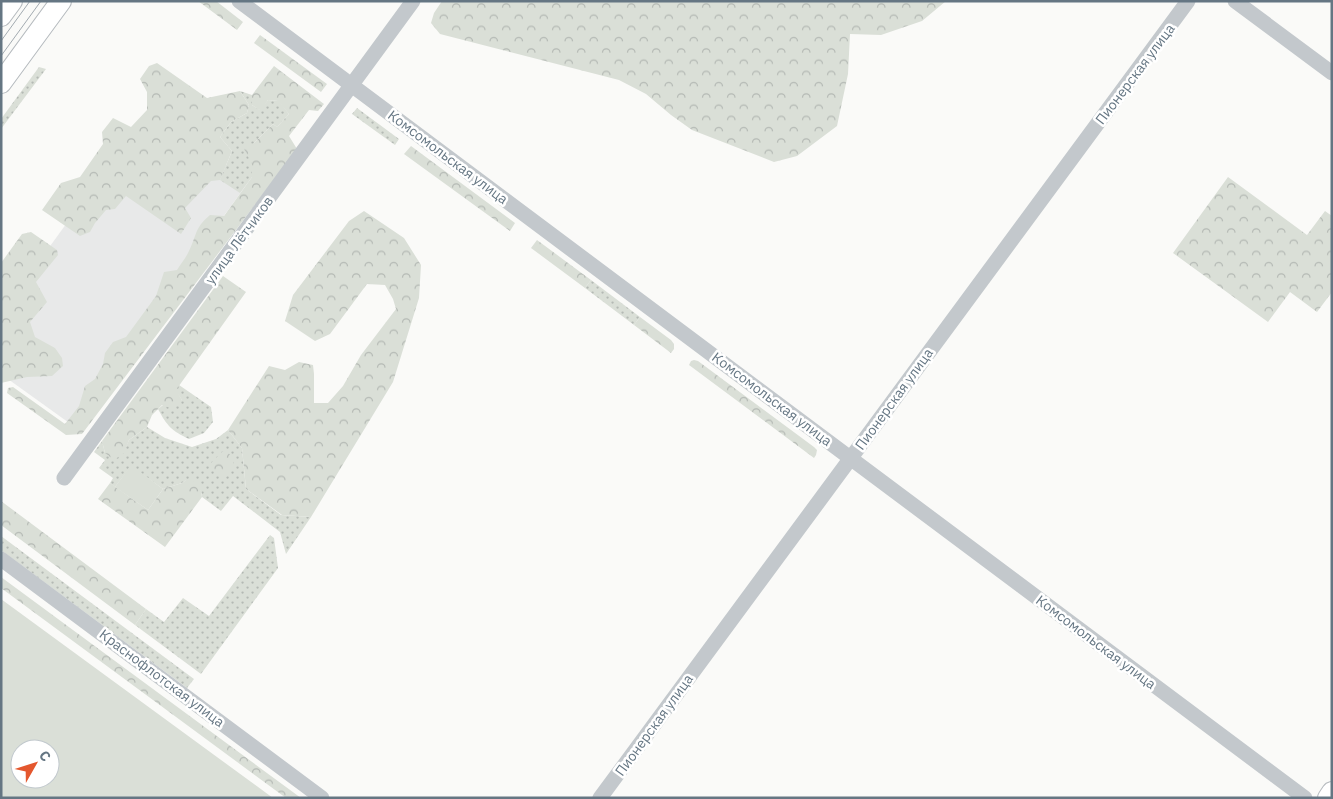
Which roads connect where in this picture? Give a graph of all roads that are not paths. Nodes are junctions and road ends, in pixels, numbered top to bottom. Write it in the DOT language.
graph roads {
  1 [pos="12,1"];
  2 [pos="61,1"];
  3 [pos="240,1"];
  4 [pos="413,1"];
  5 [pos="1188,1"];
  6 [pos="1235,1"];
  7 [pos="1,16"];
  8 [pos="1332,73"];
  9 [pos="1,82"];
  10 [pos="351,85"];
  11 [pos="851,458"];
  12 [pos="64,478"];
  13 [pos="1,559"];
  14 [pos="1332,792"];
  15 [pos="322,798"];
  16 [pos="600,798"];
  17 [pos="1305,798"];
  18 [pos="1328,798"];
  1 -- 7 [label="main road"];
  2 -- 9 [label="main road"];
  3 -- 10 [label="street, Комсомольская улица"];
  4 -- 10 [label="street, улица Лётчиков"];
  5 -- 11 [label="street, Пионерская улица"];
  6 -- 8 [label="street"];
  10 -- 11 [label="street, Комсомольская улица"];
  10 -- 12 [label="street, улица Лётчиков"];
  11 -- 16 [label="street, Пионерская улица"];
  11 -- 17 [label="street, Комсомольская улица"];
  13 -- 15 [label="street, Краснофлотская улица"];
  14 -- 18 [label="main road"];
}
